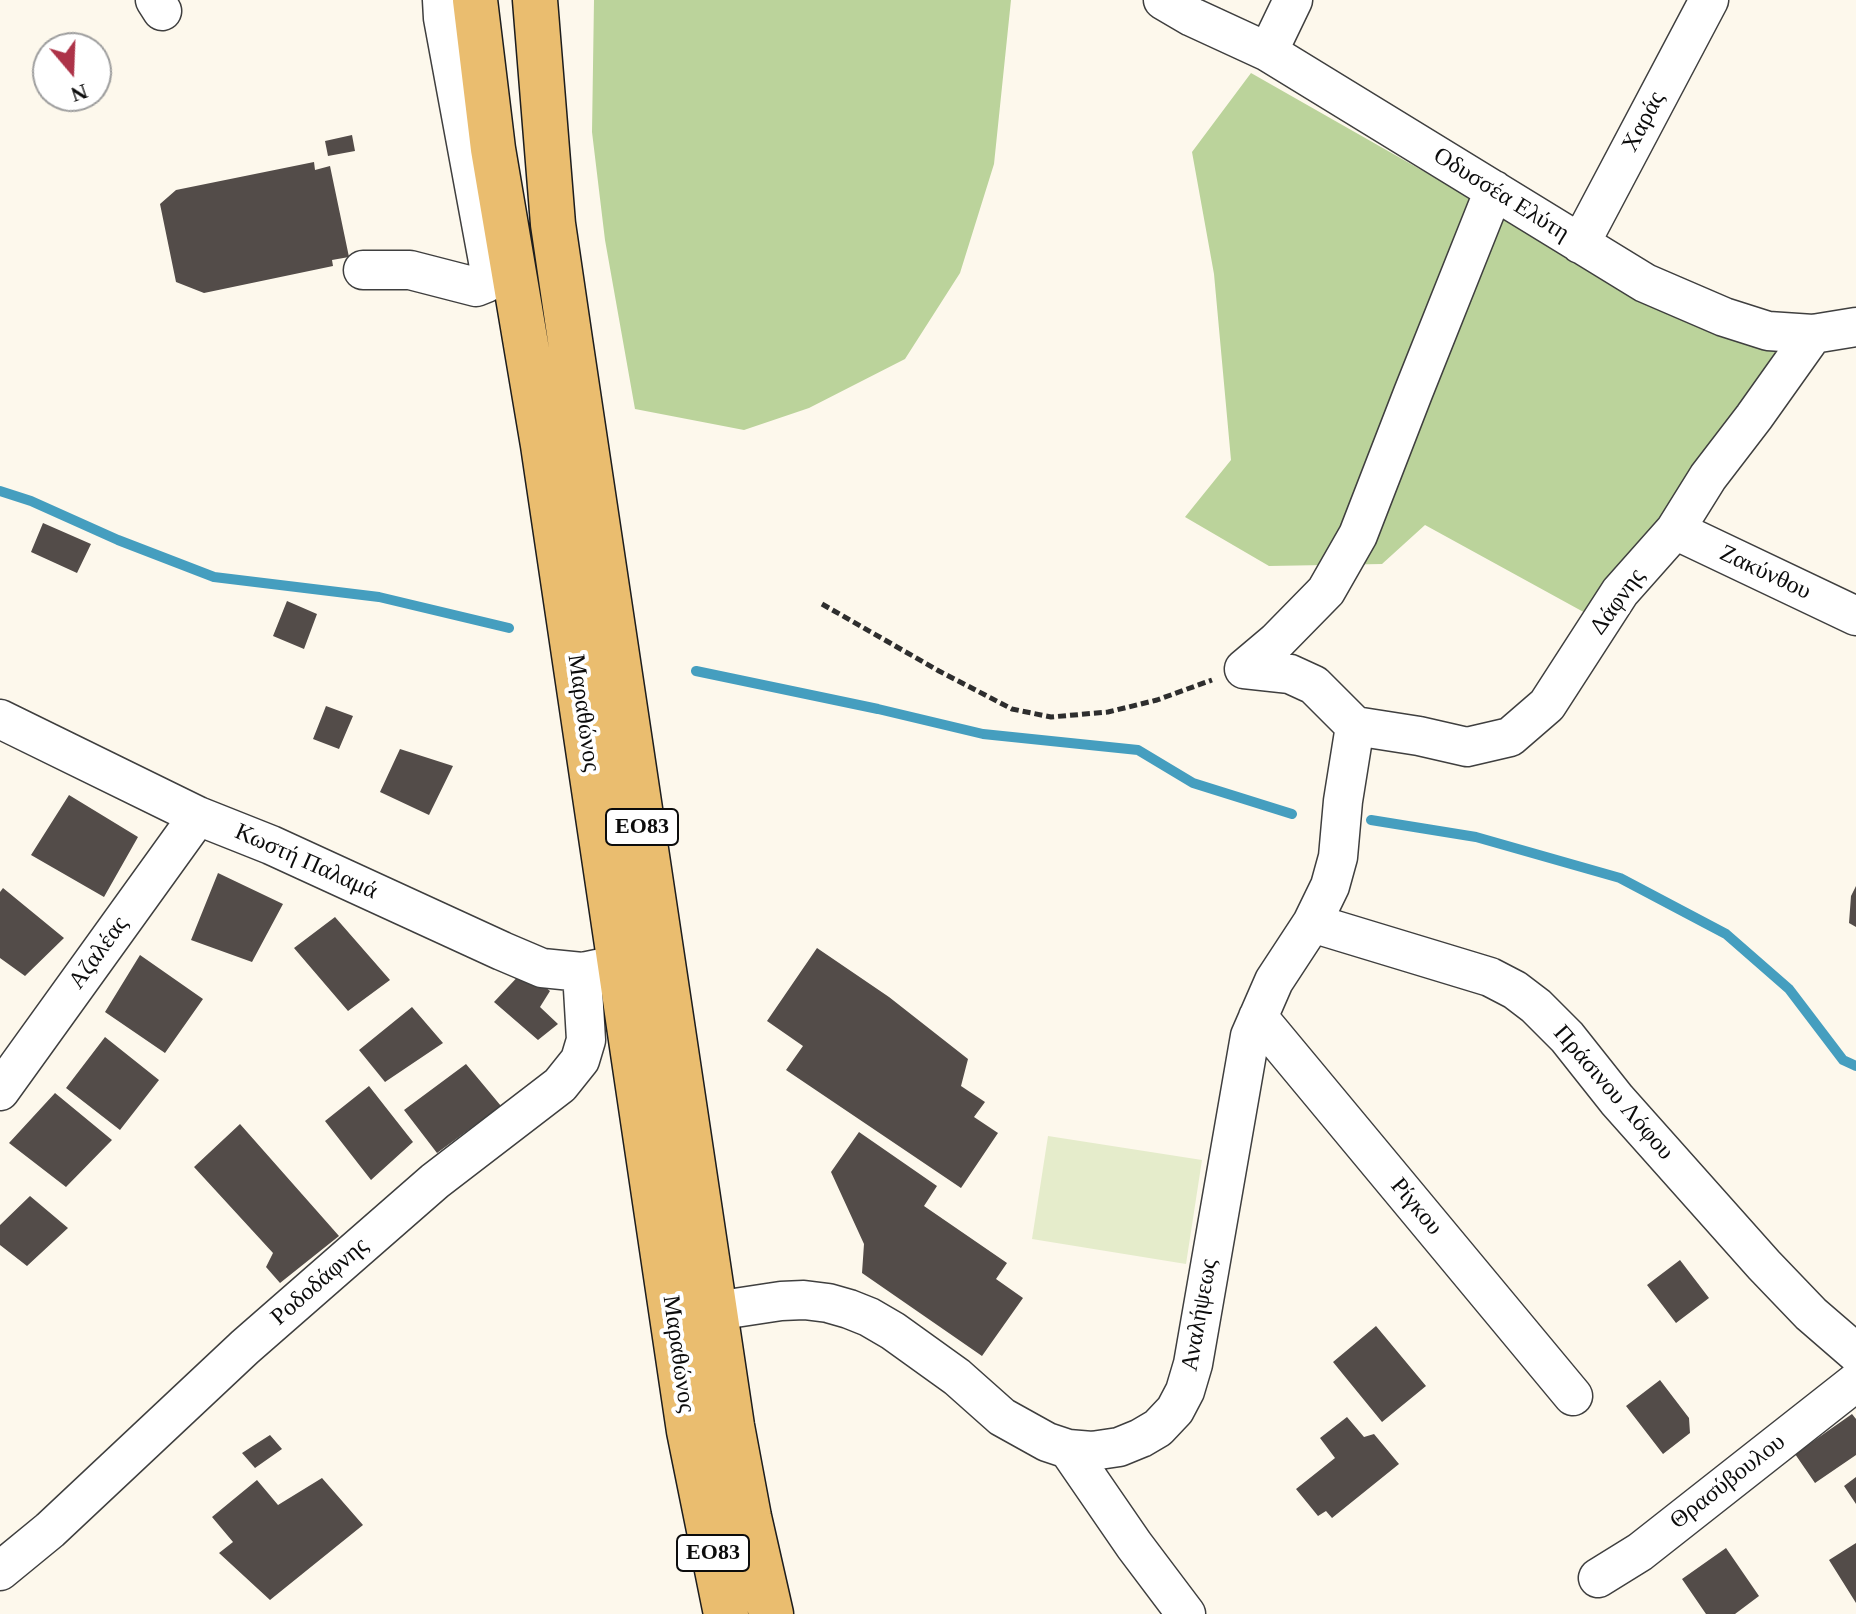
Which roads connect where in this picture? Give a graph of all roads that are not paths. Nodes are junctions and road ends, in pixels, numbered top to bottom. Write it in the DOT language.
graph roads {
  1 [pos="442,0"];
  2 [pos="475,0"];
  3 [pos="535,0"];
  4 [pos="1163,0"];
  5 [pos="1293,0"];
  6 [pos="1709,0"];
  7 [pos="1268,52"];
  8 [pos="1494,190"];
  9 [pos="1580,244"];
  10 [pos="363,270"];
  11 [pos="1856,327"];
  12 [pos="1813,334"];
  13 [pos="1675,530"];
  14 [pos="1856,616"];
  15 [pos="0,719"];
  16 [pos="1355,726"];
  17 [pos="198,816"];
  18 [pos="1312,923"];
  19 [pos="601,968"];
  20 [pos="1258,1017"];
  21 [pos="0,1091"];
  22 [pos="715,1311"];
  23 [pos="1856,1353"];
  24 [pos="1856,1382"];
  25 [pos="1573,1396"];
  26 [pos="1068,1449"];
  27 [pos="0,1571"];
  28 [pos="1598,1578"];
  29 [pos="726,1614"];
  30 [pos="771,1614"];
  31 [pos="1186,1614"];
  1 -- 10 [label="street"];
  2 -- 19 [label="main road, Μαραθώνος / ΕΟ83"];
  3 -- 22 [label="main road, Μαραθώνος / ΕΟ83"];
  4 -- 7 [label="street, Οδυσσέα Ελύτη"];
  5 -- 7 [label="street"];
  6 -- 9 [label="street, Χαράς"];
  7 -- 8 [label="street, Οδυσσέα Ελύτη"];
  8 -- 9 [label="street, Οδυσσέα Ελύτη"];
  8 -- 16 [label="street"];
  9 -- 12 [label="street, Οδυσσέα Ελύτη"];
  11 -- 12 [label="street, Οδυσσέα Ελύτη"];
  12 -- 13 [label="street, Δάφνης"];
  13 -- 14 [label="street, Ζακύνθου"];
  13 -- 16 [label="street, Δάφνης"];
  15 -- 17 [label="street, Κωστή Παλαμά"];
  16 -- 18 [label="street, Αναλήψεως"];
  17 -- 19 [label="street, Κωστή Παλαμά"];
  17 -- 21 [label="street, Αζαλέας"];
  18 -- 20 [label="street, Αναλήψεως"];
  18 -- 23 [label="street, Πράσινου Λόφου"];
  19 -- 27 [label="street, Ροδοδάφνης"];
  19 -- 29 [label="main road, Μαραθώνος / ΕΟ83"];
  20 -- 25 [label="street, Ρίγκου"];
  20 -- 26 [label="street, Αναλήψεως"];
  22 -- 26 [label="street, Αναλήψεως"];
  22 -- 30 [label="main road, Μαραθώνος / ΕΟ83"];
  24 -- 28 [label="street, Θρασύβουλου"];
  26 -- 31 [label="street"];
}
